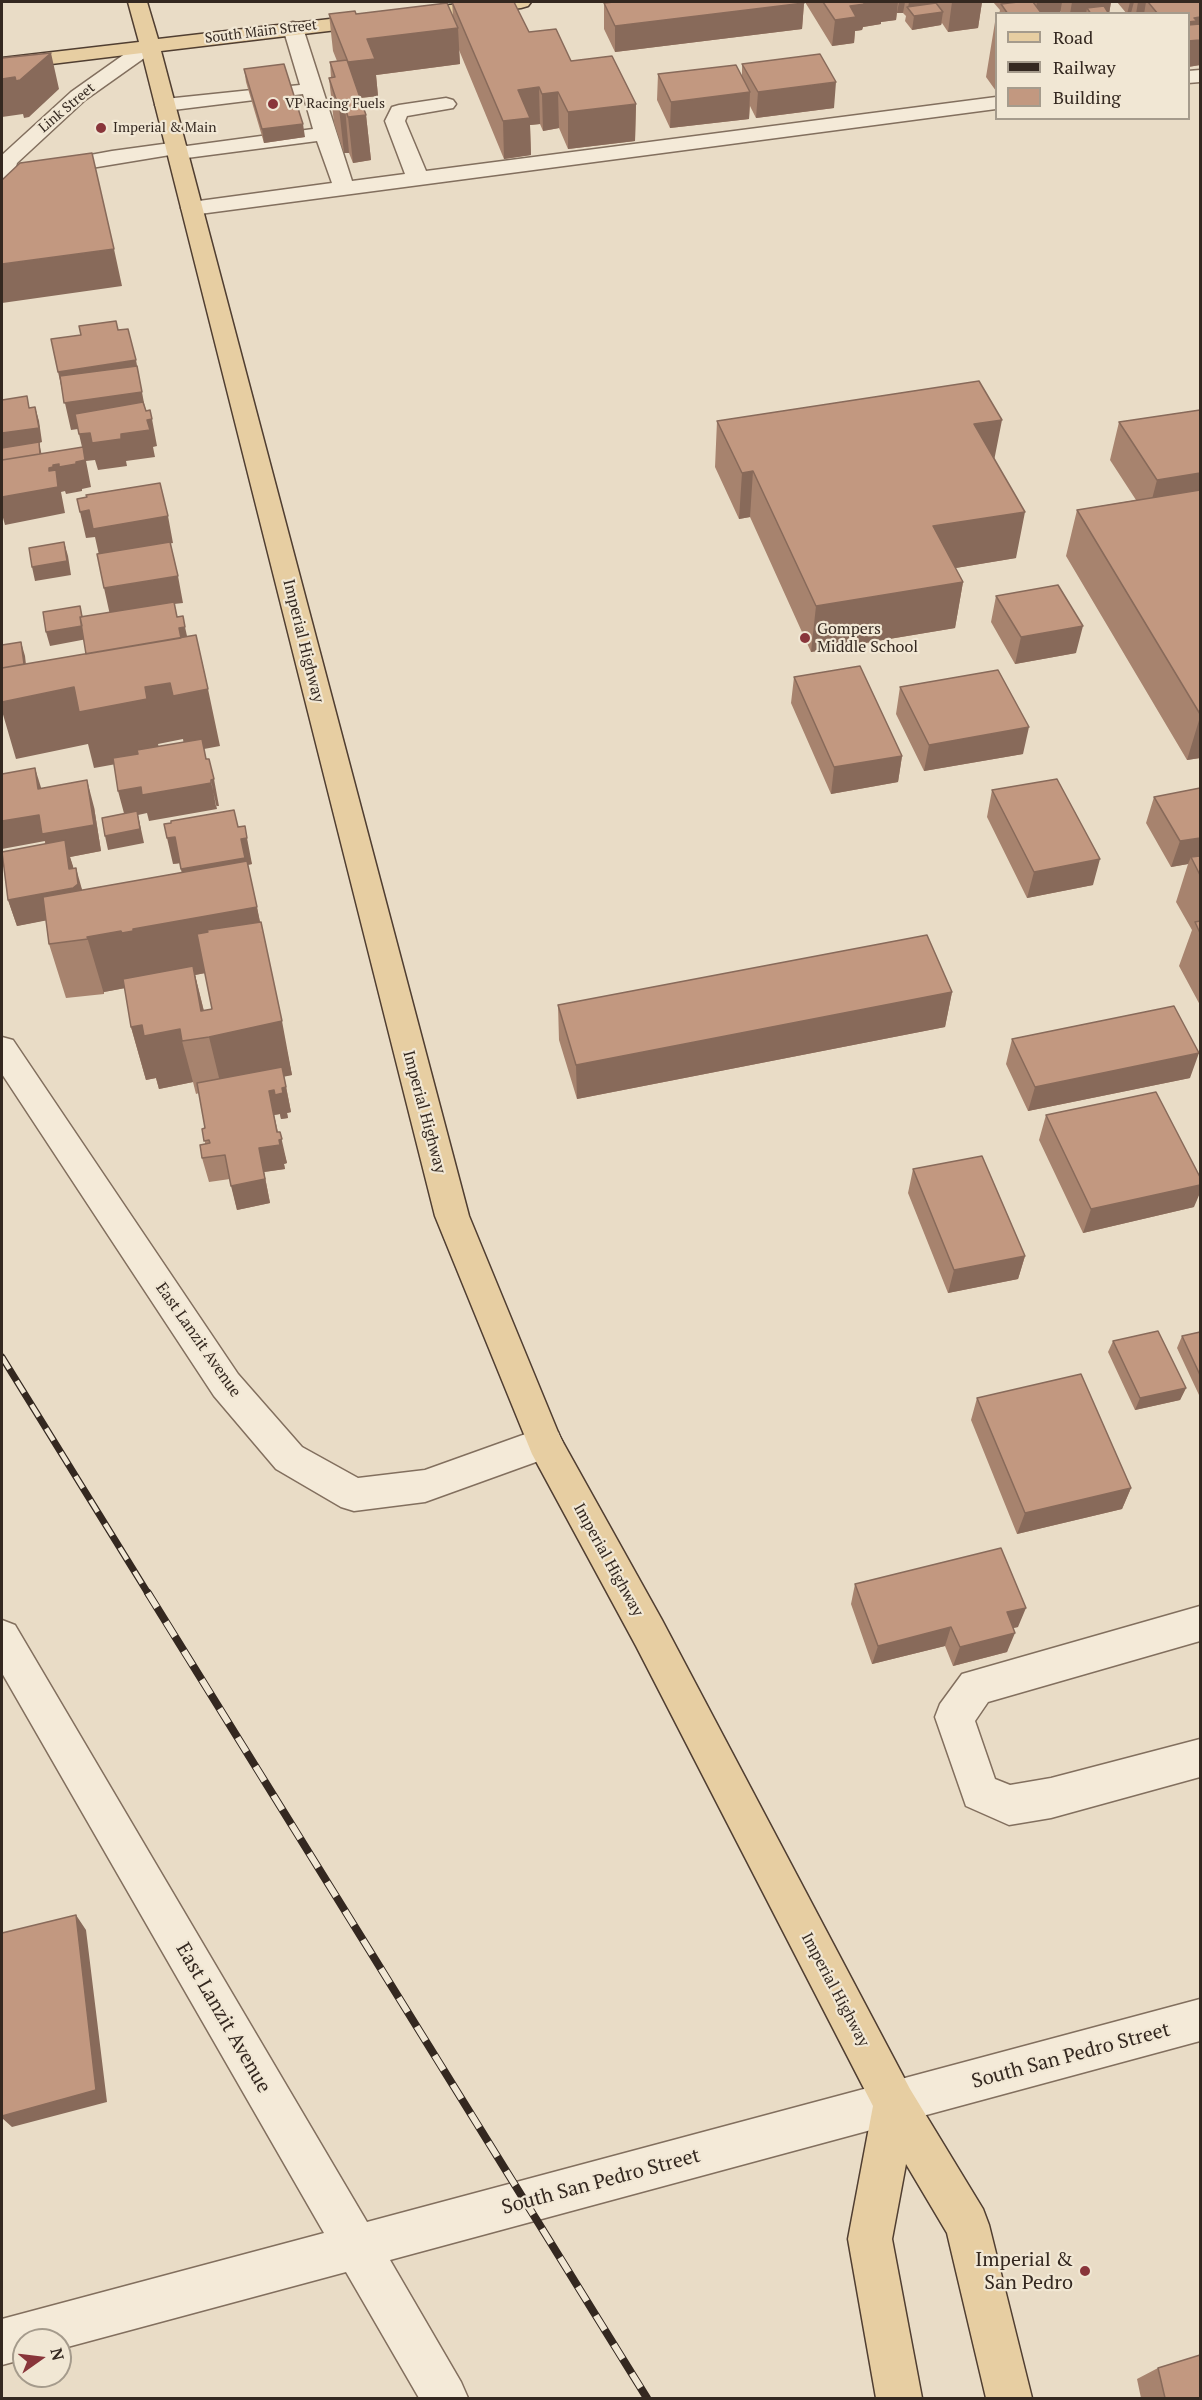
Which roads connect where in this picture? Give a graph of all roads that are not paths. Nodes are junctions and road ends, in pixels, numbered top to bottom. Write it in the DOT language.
graph roads {
  1 [pos="138,2"];
  2 [pos="521,2"];
  3 [pos="293,28"];
  4 [pos="150,45"];
  5 [pos="2,64"];
  6 [pos="310,88"];
  7 [pos="995,103"];
  8 [pos="446,104"];
  9 [pos="165,105"];
  10 [pos="325,134"];
  11 [pos="178,151"];
  12 [pos="418,178"];
  13 [pos="2,184"];
  14 [pos="344,188"];
  15 [pos="2,190"];
  16 [pos="192,208"];
  17 [pos="2,1049"];
  18 [pos="545,1443"];
  19 [pos="1200,1624"];
  20 [pos="2,1638"];
  21 [pos="1200,1758"];
  22 [pos="1200,2020"];
  23 [pos="895,2104"];
  24 [pos="357,2249"];
  25 [pos="2,2342"];
  26 [pos="444,2398"];
  27 [pos="899,2398"];
  28 [pos="1010,2398"];
  1 -- 4 [label="main road, Imperial Highway"];
  2 -- 3 [label="main road, South Main Street"];
  3 -- 4 [label="main road, South Main Street"];
  3 -- 6 [label="street"];
  4 -- 5 [label="main road, South Main Street"];
  4 -- 9 [label="main road, Imperial Highway"];
  4 -- 13 [label="street, Link Street"];
  6 -- 9 [label="street"];
  6 -- 10 [label="street"];
  7 -- 12 [label="street"];
  8 -- 12 [label="street"];
  9 -- 11 [label="main road, Imperial Highway"];
  10 -- 11 [label="street"];
  10 -- 14 [label="street"];
  11 -- 15 [label="street"];
  11 -- 16 [label="main road, Imperial Highway"];
  12 -- 14 [label="street"];
  14 -- 16 [label="street"];
  16 -- 18 [label="main road, Imperial Highway"];
  17 -- 18 [label="street, East Lanzit Avenue"];
  18 -- 23 [label="main road, Imperial Highway"];
  19 -- 21 [label="street"];
  20 -- 24 [label="street, East Lanzit Avenue"];
  22 -- 23 [label="street, South San Pedro Street"];
  23 -- 24 [label="street, South San Pedro Street"];
  23 -- 27 [label="main road"];
  23 -- 28 [label="main road, Imperial Highway"];
  24 -- 25 [label="street, South San Pedro Street"];
  24 -- 26 [label="street, East Lanzit Avenue"];
}
